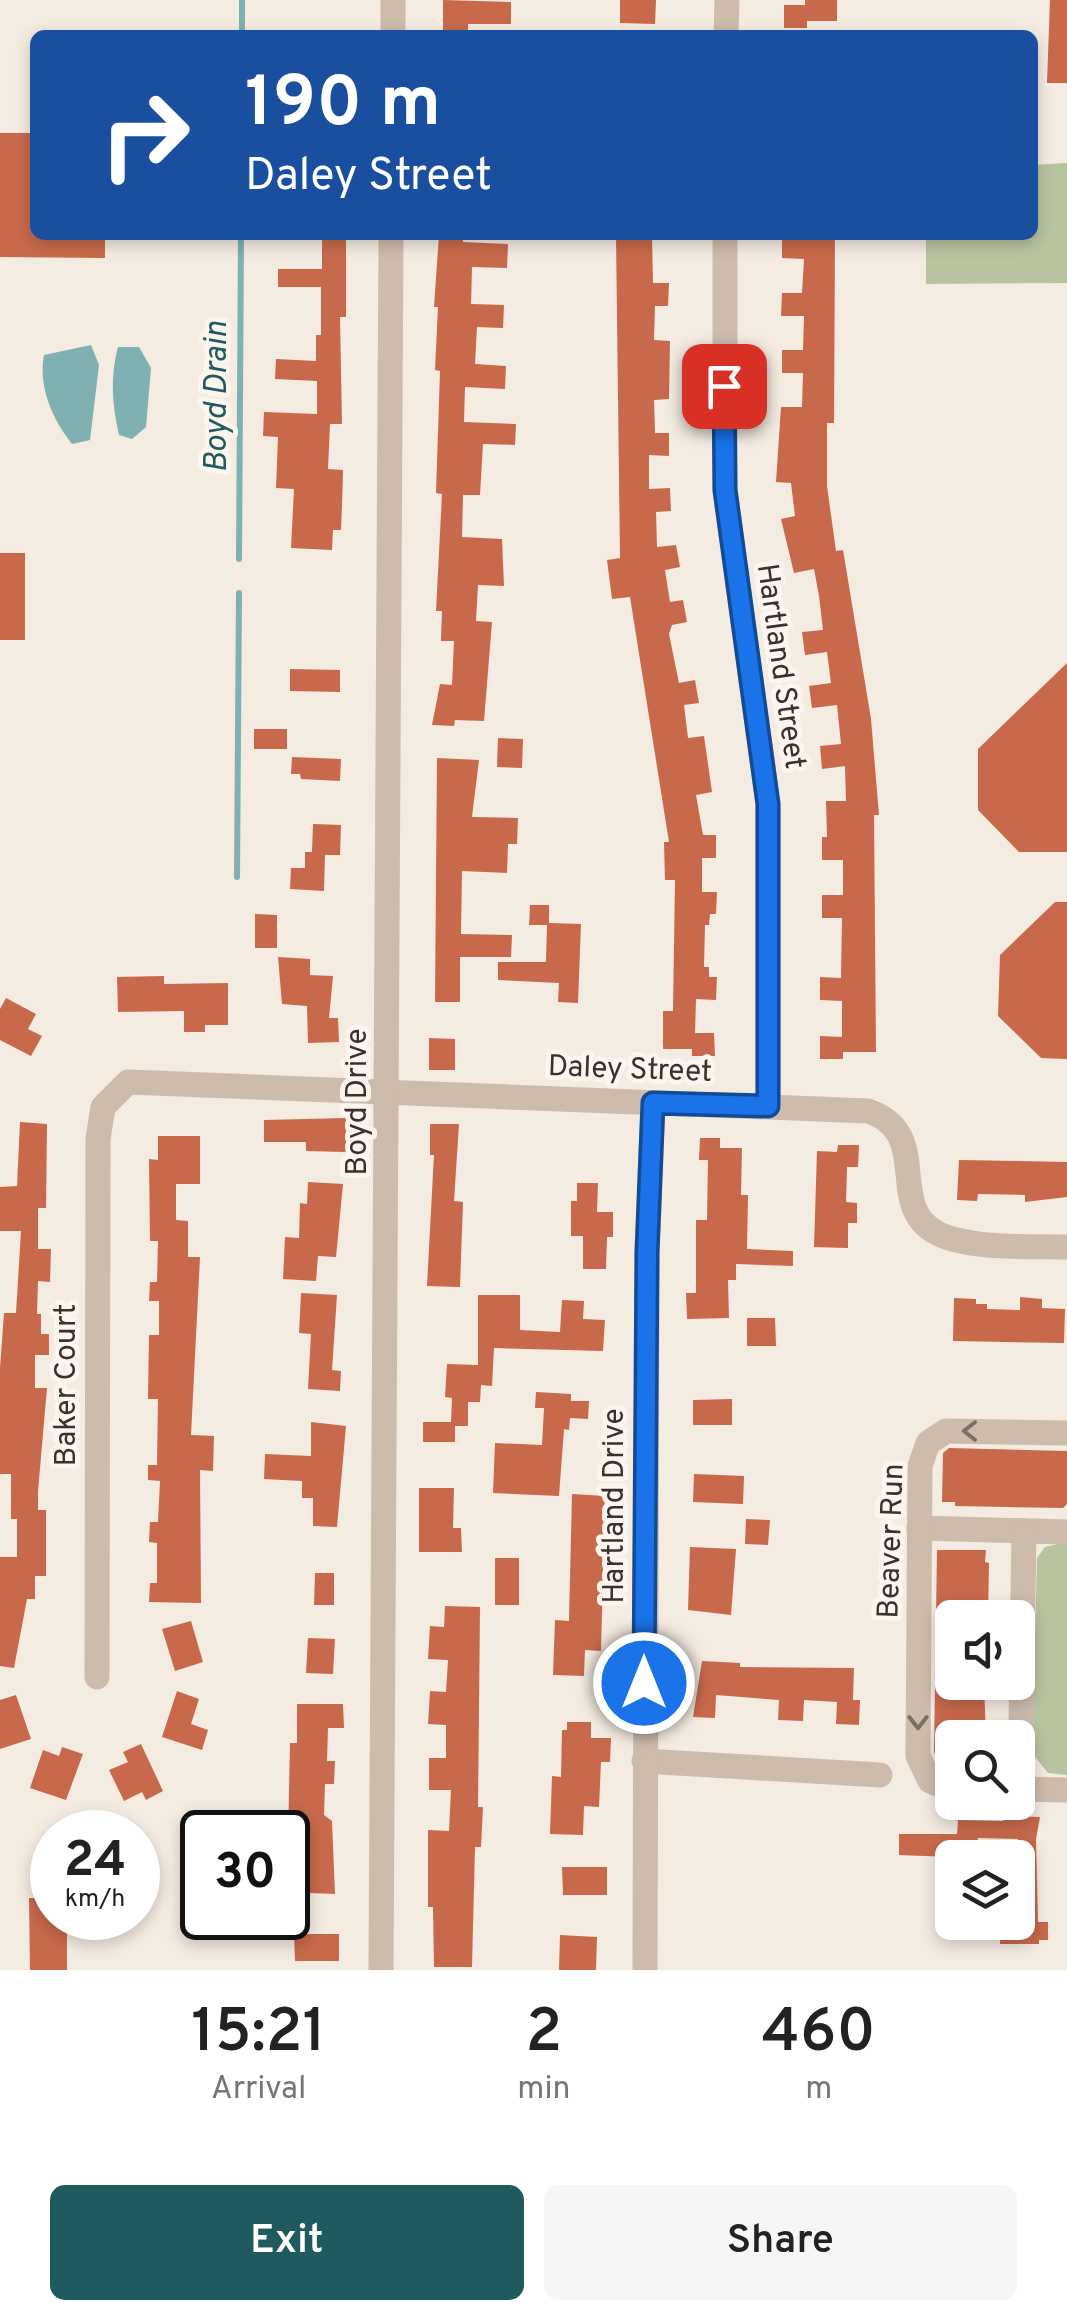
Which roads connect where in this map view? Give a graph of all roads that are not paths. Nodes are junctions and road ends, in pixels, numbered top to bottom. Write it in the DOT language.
graph roads {
  1 [pos="393,0"];
  2 [pos="726,0"];
  3 [pos="393,30"];
  4 [pos="726,30"];
  5 [pos="392,240"];
  6 [pos="725,240"];
  7 [pos="389,1091"];
  8 [pos="110,1096"];
  9 [pos="653,1103"];
  10 [pos="768,1106"];
  11 [pos="1067,1247"];
  12 [pos="1067,1433"];
  13 [pos="919,1528"];
  14 [pos="1024,1531"];
  15 [pos="1067,1532"];
  16 [pos="97,1677"];
  17 [pos="1020,1720"];
  18 [pos="644,1761"];
  19 [pos="880,1775"];
  20 [pos="935,1777"];
  21 [pos="1035,1789"];
  22 [pos="1067,1790"];
  23 [pos="381,1970"];
  24 [pos="645,1970"];
  1 -- 3 [label="street"];
  2 -- 4 [label="street"];
  5 -- 7 [label="street, Boyd Drive"];
  6 -- 10 [label="street, Hartland Street"];
  7 -- 8 [label="street, Daley Street"];
  7 -- 9 [label="street, Daley Street"];
  7 -- 23 [label="street, Boyd Drive"];
  8 -- 16 [label="street, Baker Court"];
  9 -- 10 [label="street, Daley Street"];
  9 -- 18 [label="street, Hartland Drive"];
  10 -- 11 [label="street, Daley Street"];
  12 -- 13 [label="street, Beaver Run, one-way"];
  13 -- 14 [label="street"];
  13 -- 20 [label="street, Beaver Run, one-way"];
  14 -- 15 [label="street"];
  14 -- 17 [label="street"];
  18 -- 19 [label="street"];
  18 -- 24 [label="street, Hartland Drive"];
  21 -- 22 [label="street"];
}
